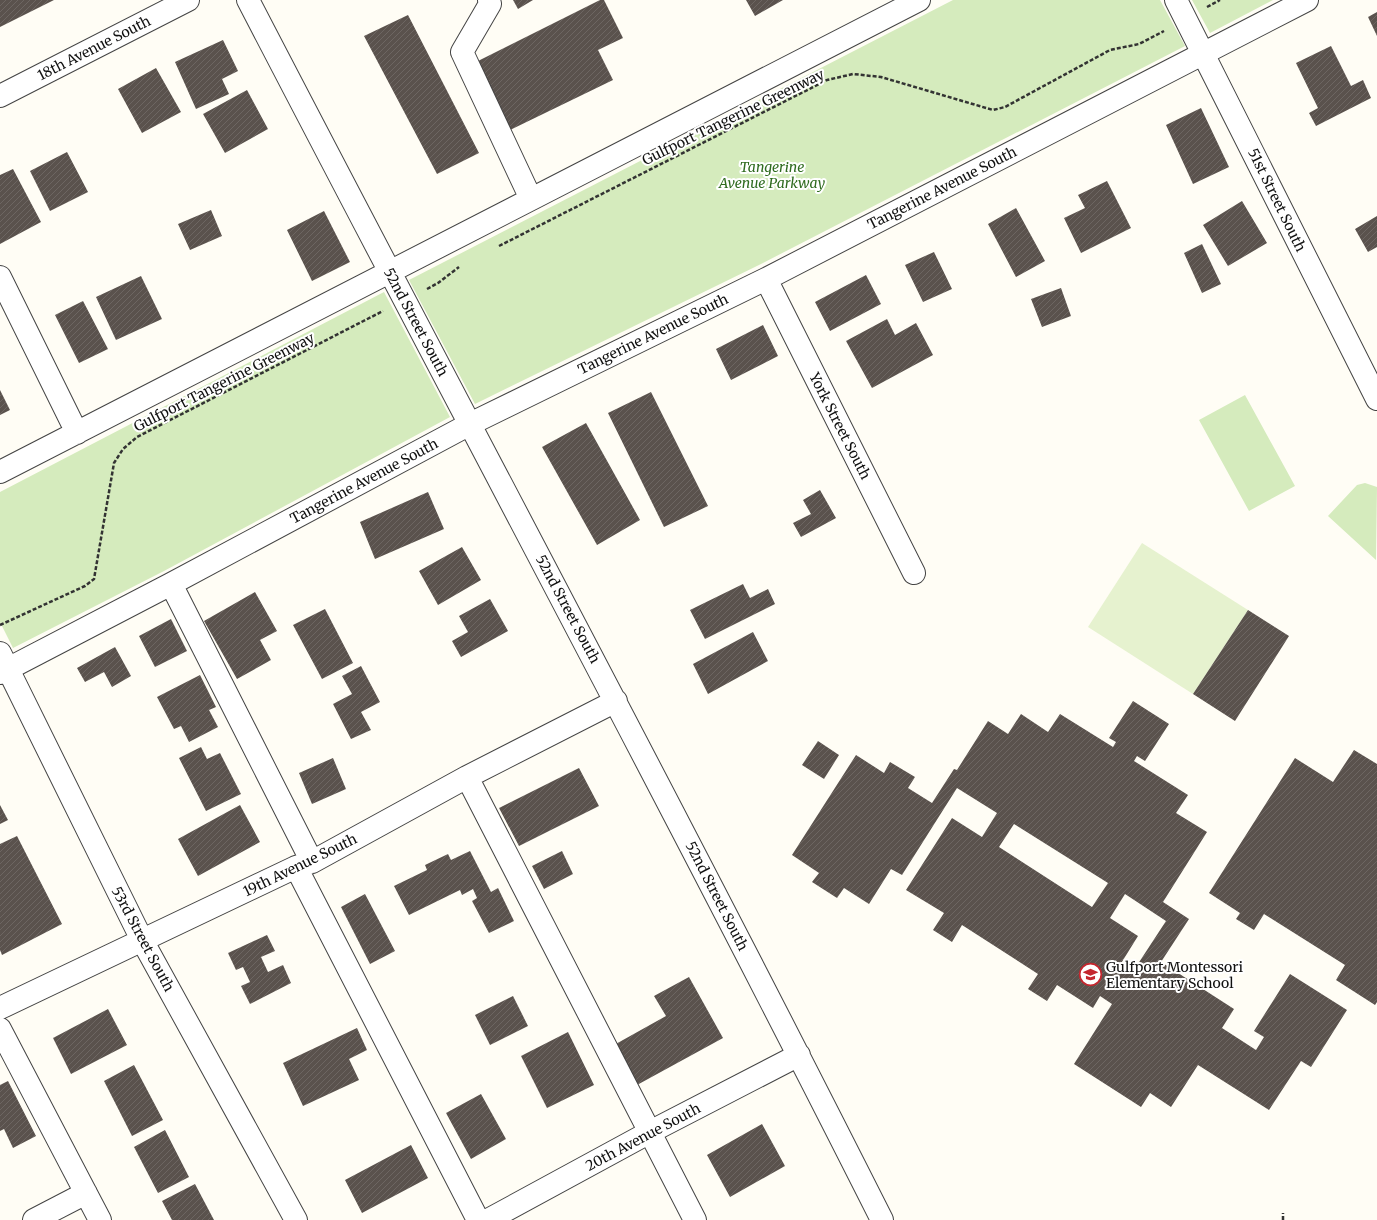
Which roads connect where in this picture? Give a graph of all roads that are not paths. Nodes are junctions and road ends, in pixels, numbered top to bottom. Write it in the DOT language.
graph roads {
  1 [pos="188,0"];
  2 [pos="248,0"];
  3 [pos="489,0"];
  4 [pos="919,0"];
  5 [pos="1176,0"];
  6 [pos="1307,0"];
  7 [pos="1204,53"];
  8 [pos="0,96"];
  9 [pos="531,199"];
  10 [pos="389,272"];
  11 [pos="0,277"];
  12 [pos="766,278"];
  13 [pos="1377,399"];
  14 [pos="470,424"];
  15 [pos="77,433"];
  16 [pos="0,472"];
  17 [pos="914,573"];
  18 [pos="171,584"];
  19 [pos="3,665"];
  20 [pos="616,701"];
  21 [pos="467,777"];
  22 [pos="304,865"];
  23 [pos="142,940"];
  24 [pos="0,1008"];
  25 [pos="0,1029"];
  26 [pos="799,1055"];
  27 [pos="650,1132"];
  28 [pos="86,1194"];
  29 [pos="34,1220"];
  30 [pos="100,1220"];
  31 [pos="296,1220"];
  32 [pos="478,1220"];
  33 [pos="488,1220"];
  34 [pos="695,1220"];
  35 [pos="882,1220"];
  1 -- 8 [label="street, 18th Avenue South"];
  2 -- 10 [label="street, 52nd Street South"];
  3 -- 9 [label="street"];
  4 -- 9 [label="street"];
  5 -- 7 [label="street, 51st Street South"];
  6 -- 7 [label="street, Tangerine Avenue South"];
  7 -- 12 [label="street, Tangerine Avenue South"];
  7 -- 13 [label="street, 51st Street South"];
  9 -- 10 [label="street"];
  10 -- 14 [label="street, 52nd Street South"];
  10 -- 15 [label="street"];
  11 -- 15 [label="street"];
  12 -- 14 [label="street, Tangerine Avenue South"];
  12 -- 17 [label="street, York Street South"];
  14 -- 18 [label="street, Tangerine Avenue South"];
  14 -- 20 [label="street, 52nd Street South"];
  15 -- 16 [label="street"];
  18 -- 19 [label="street, Tangerine Avenue South"];
  18 -- 22 [label="street"];
  19 -- 23 [label="street, 53rd Street South"];
  20 -- 21 [label="street, 19th Avenue South"];
  20 -- 26 [label="street, 52nd Street South"];
  21 -- 22 [label="street, 19th Avenue South"];
  21 -- 27 [label="street"];
  22 -- 23 [label="street, 19th Avenue South"];
  22 -- 32 [label="street"];
  23 -- 24 [label="street, 19th Avenue South"];
  23 -- 31 [label="street, 53rd Street South"];
  25 -- 28 [label="street"];
  26 -- 27 [label="street, 20th Avenue South"];
  26 -- 35 [label="street, 52nd Street South"];
  27 -- 33 [label="street, 20th Avenue South"];
  27 -- 34 [label="street"];
  28 -- 29 [label="street"];
  28 -- 30 [label="street"];
}
